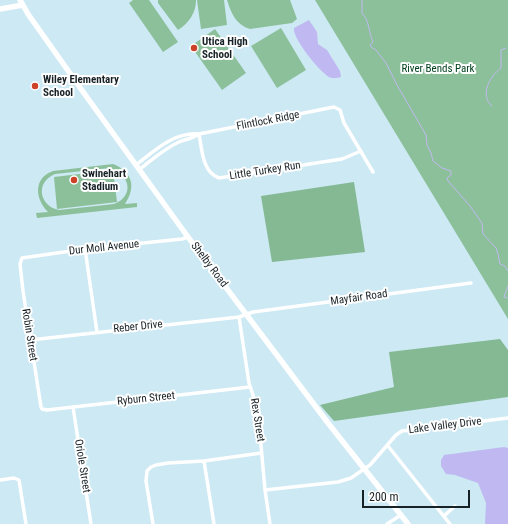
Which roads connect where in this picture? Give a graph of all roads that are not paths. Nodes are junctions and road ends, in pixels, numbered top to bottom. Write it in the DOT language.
graph roads {
  1 [pos="21,3"];
  2 [pos="0,9"];
  3 [pos="199,134"];
  4 [pos="166,143"];
  5 [pos="169,147"];
  6 [pos="361,151"];
  7 [pos="138,167"];
  8 [pos="374,172"];
  9 [pos="188,237"];
  10 [pos="85,249"];
  11 [pos="21,259"];
  12 [pos="471,283"];
  13 [pos="246,314"];
  14 [pos="240,317"];
  15 [pos="97,332"];
  16 [pos="30,340"];
  17 [pos="250,387"];
  18 [pos="73,407"];
  19 [pos="42,409"];
  20 [pos="508,418"];
  21 [pos="388,446"];
  22 [pos="262,453"];
  23 [pos="204,461"];
  24 [pos="365,469"];
  25 [pos="0,480"];
  26 [pos="265,490"];
  27 [pos="455,506"];
  28 [pos="401,515"];
  29 [pos="444,516"];
  30 [pos="26,524"];
  31 [pos="91,524"];
  32 [pos="153,524"];
  33 [pos="214,524"];
  34 [pos="270,524"];
  35 [pos="387,524"];
  36 [pos="408,524"];
  37 [pos="450,524"];
  1 -- 2 [label="street"];
  1 -- 7 [label="street, Shelby Road"];
  3 -- 4 [label="street, Flintlock Ridge"];
  3 -- 5 [label="street, Flintlock Ridge"];
  3 -- 6 [label="street, Flintlock Ridge"];
  3 -- 6 [label="street, Little Turkey Run"];
  4 -- 5 [label="street"];
  4 -- 7 [label="street, Flintlock Ridge"];
  5 -- 7 [label="street, Flintlock Ridge"];
  6 -- 8 [label="street"];
  7 -- 9 [label="street, Shelby Road"];
  9 -- 10 [label="street, Dur Moll Avenue"];
  9 -- 13 [label="street, Shelby Road"];
  10 -- 11 [label="street, Dur Moll Avenue"];
  10 -- 15 [label="street"];
  11 -- 16 [label="street, Robin Street"];
  12 -- 13 [label="street, Mayfair Road"];
  13 -- 14 [label="street, Reber Drive"];
  13 -- 24 [label="street, Shelby Road"];
  14 -- 15 [label="street, Reber Drive"];
  14 -- 17 [label="street, Rex Street"];
  15 -- 16 [label="street, Reber Drive"];
  16 -- 19 [label="street, Robin Street"];
  17 -- 18 [label="street, Ryburn Street"];
  17 -- 22 [label="street, Rex Street"];
  18 -- 19 [label="street, Ryburn Street"];
  18 -- 31 [label="street, Oriole Street"];
  20 -- 21 [label="street, Lake Valley Drive"];
  21 -- 24 [label="street, Lake Valley Drive"];
  21 -- 29 [label="street"];
  22 -- 23 [label="street"];
  22 -- 26 [label="street, Rex Street"];
  23 -- 32 [label="street"];
  23 -- 33 [label="street"];
  24 -- 26 [label="street, Lake Valley Drive"];
  24 -- 28 [label="street, Shelby Road"];
  25 -- 30 [label="street"];
  26 -- 34 [label="street, Rex Street"];
  27 -- 29 [label="street"];
  28 -- 35 [label="street"];
  28 -- 36 [label="street, Shelby Road"];
  29 -- 37 [label="street"];
}
